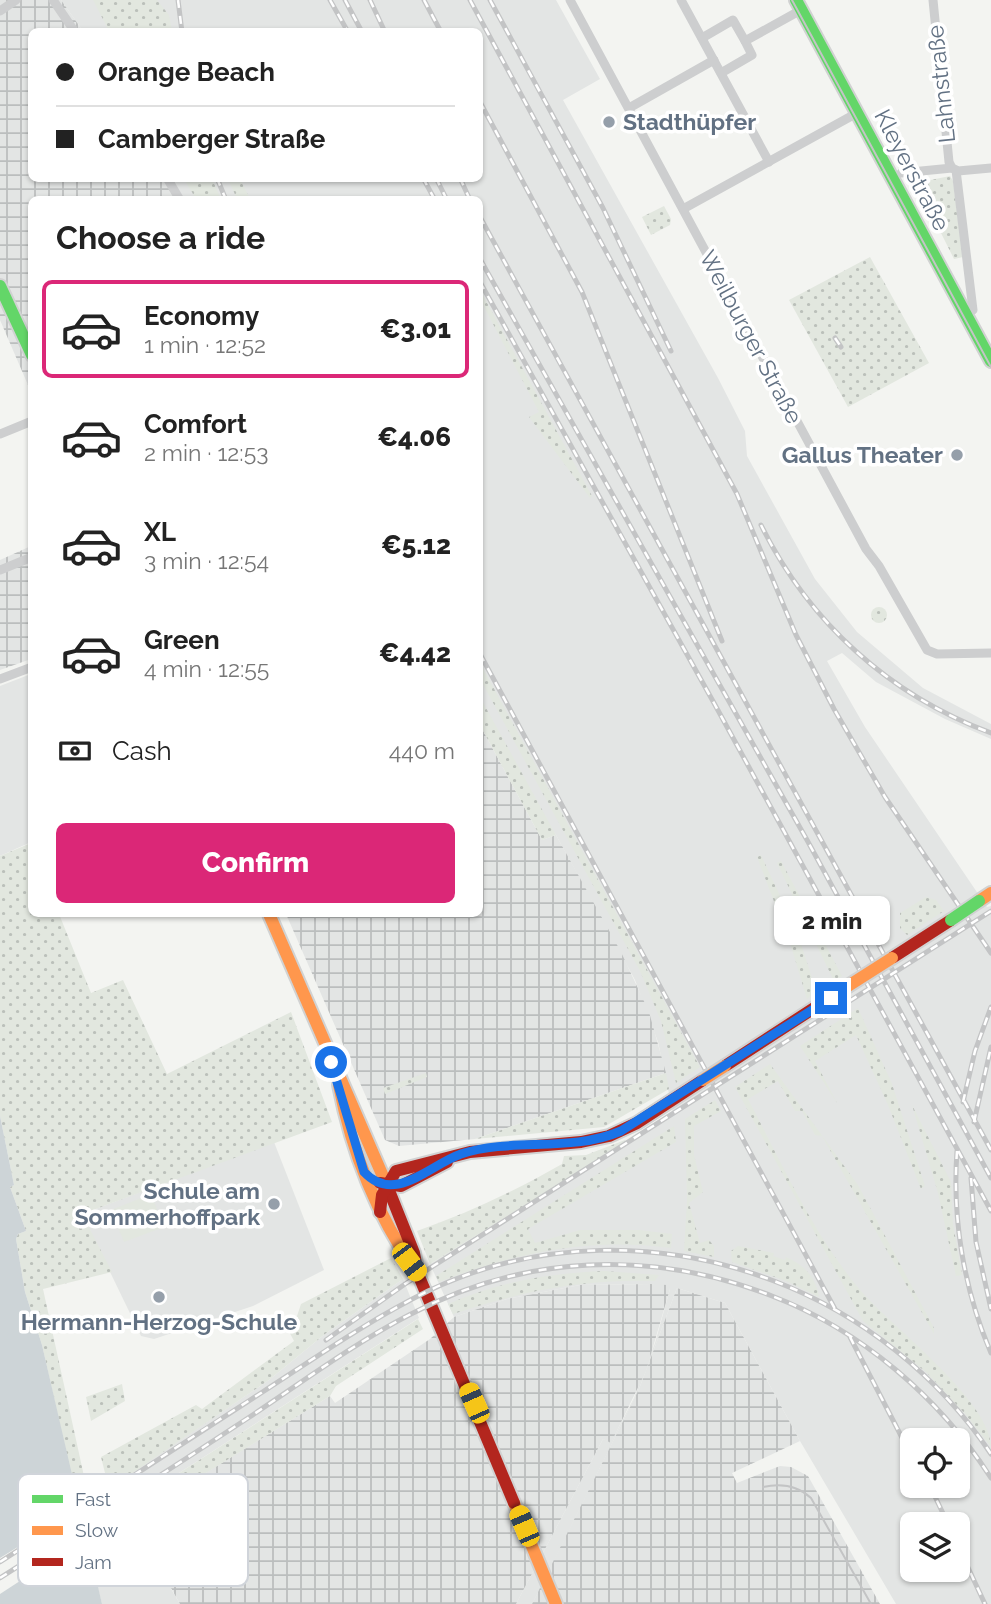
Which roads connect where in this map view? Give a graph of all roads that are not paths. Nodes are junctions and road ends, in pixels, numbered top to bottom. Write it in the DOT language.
graph roads {
  1 [pos="16,0"];
  2 [pos="53,0"];
  3 [pos="570,0"];
  4 [pos="681,0"];
  5 [pos="933,0"];
  6 [pos="799,5"];
  7 [pos="0,11"];
  8 [pos="72,28"];
  9 [pos="702,38"];
  10 [pos="745,41"];
  11 [pos="714,60"];
  12 [pos="721,73"];
  13 [pos="629,108"];
  14 [pos="857,113"];
  15 [pos="769,162"];
  16 [pos="991,168"];
  17 [pos="954,169"];
  18 [pos="901,173"];
  19 [pos="683,209"];
  20 [pos="0,286"];
  21 [pos="4,303"];
  22 [pos="973,310"];
  23 [pos="28,348"];
  24 [pos="991,361"];
  25 [pos="28,423"];
  26 [pos="0,434"];
  27 [pos="28,559"];
  28 [pos="0,570"];
  29 [pos="991,653"];
  30 [pos="28,668"];
  31 [pos="0,679"];
  32 [pos="991,894"];
  33 [pos="270,917"];
  34 [pos="339,1080"];
  35 [pos="350,1132"];
  36 [pos="366,1135"];
  37 [pos="459,1155"];
  38 [pos="381,1169"];
  39 [pos="364,1172"];
  40 [pos="395,1172"];
  41 [pos="387,1185"];
  42 [pos="401,1186"];
  43 [pos="393,1199"];
  44 [pos="380,1212"];
  45 [pos="418,1274"];
  46 [pos="556,1604"];
  1 -- 7 [label="street"];
  2 -- 8 [label="street"];
  3 -- 13 [label="street, Weilburger Straße"];
  4 -- 9 [label="street"];
  5 -- 17 [label="street, Lahnstraße"];
  6 -- 10 [label="street"];
  6 -- 14 [label="street, Kleyerstraße"];
  9 -- 10 [label="street"];
  9 -- 11 [label="street"];
  10 -- 12 [label="street"];
  11 -- 12 [label="street"];
  11 -- 13 [label="street"];
  12 -- 15 [label="street"];
  13 -- 19 [label="street, Weilburger Straße"];
  14 -- 15 [label="street"];
  14 -- 24 [label="street, Kleyerstraße"];
  15 -- 19 [label="street"];
  16 -- 17 [label="street"];
  17 -- 18 [label="street"];
  17 -- 22 [label="street, Lahnstraße"];
  19 -- 29 [label="street, Weilburger Straße"];
  20 -- 21 [label="street"];
  21 -- 23 [label="street"];
  25 -- 26 [label="street"];
  27 -- 28 [label="street"];
  30 -- 31 [label="street"];
  32 -- 37 [label="street, bridge"];
  33 -- 34 [label="street"];
  34 -- 35 [label="street"];
  34 -- 36 [label="street"];
  35 -- 36 [label="street"];
  35 -- 39 [label="street"];
  36 -- 38 [label="street"];
  37 -- 40 [label="street"];
  37 -- 42 [label="street"];
  38 -- 40 [label="street"];
  38 -- 41 [label="street"];
  39 -- 41 [label="street"];
  39 -- 44 [label="street"];
  40 -- 41 [label="street"];
  41 -- 42 [label="street"];
  41 -- 43 [label="street"];
  41 -- 44 [label="street"];
  42 -- 43 [label="street"];
  43 -- 45 [label="street"];
  44 -- 45 [label="street"];
  45 -- 46 [label="street"];
}
